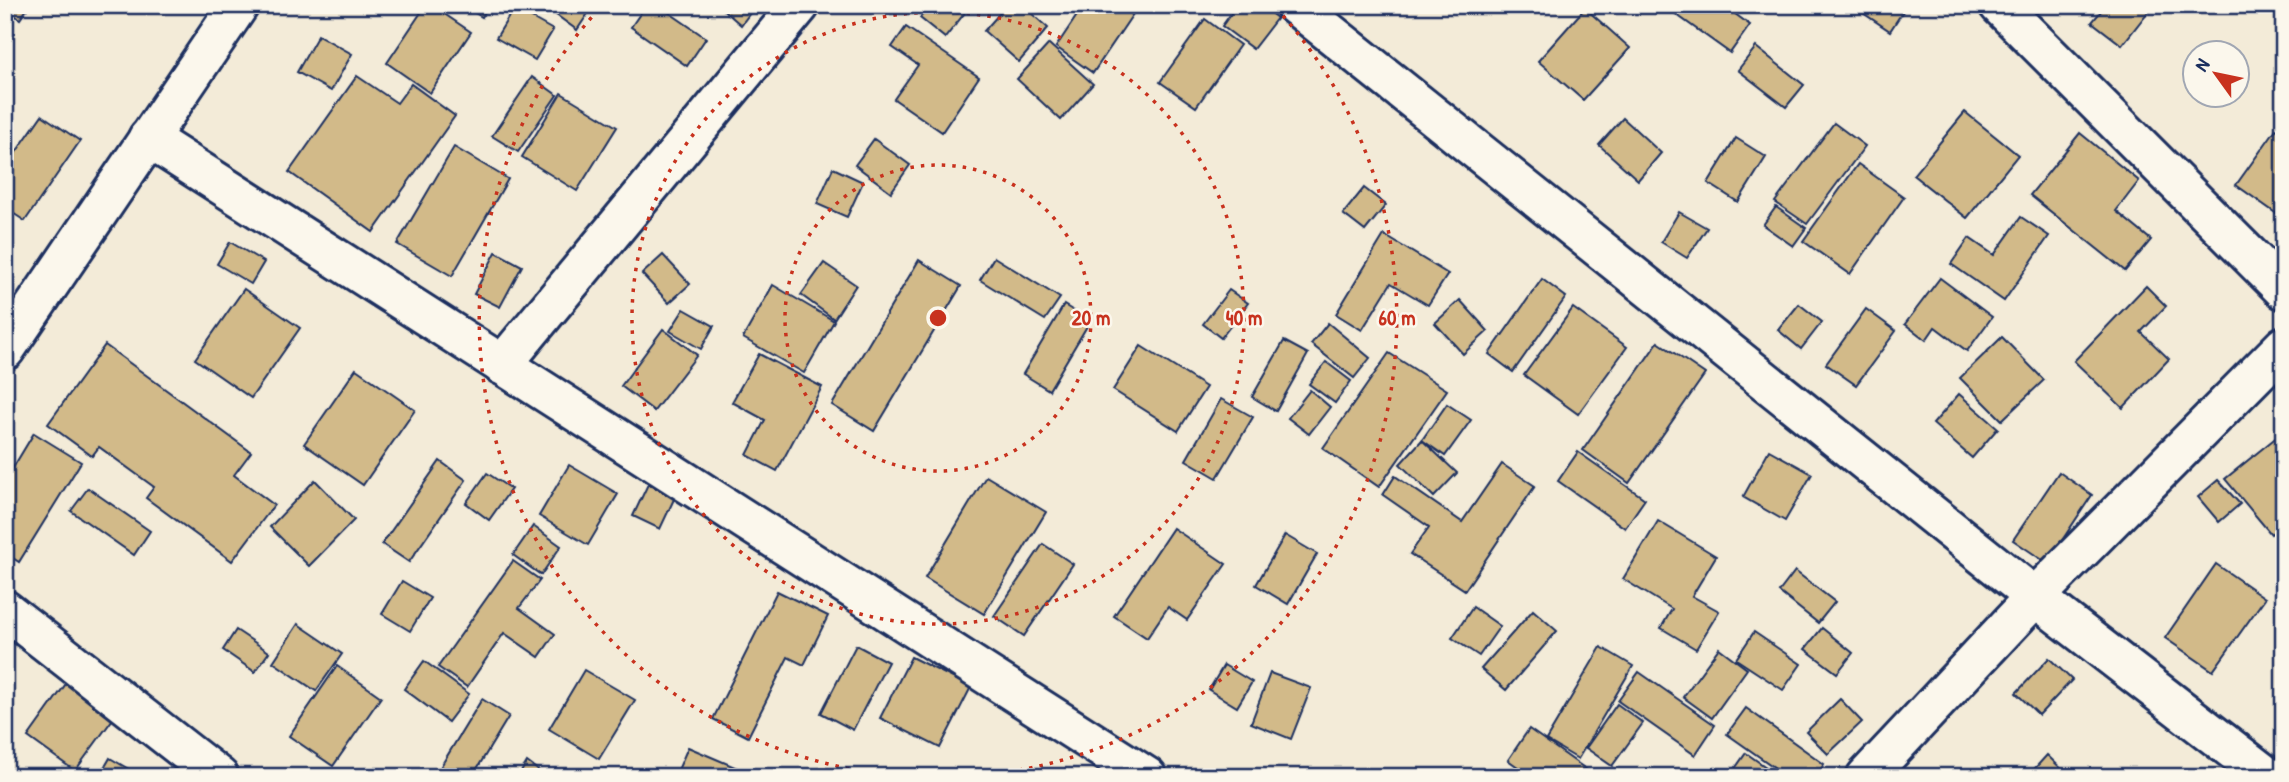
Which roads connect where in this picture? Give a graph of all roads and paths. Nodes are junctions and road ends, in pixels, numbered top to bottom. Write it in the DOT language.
graph roads {
  1 [pos="239,5"];
  2 [pos="800,5"];
  3 [pos="1295,5"];
  4 [pos="1999,5"];
  5 [pos="148,138"];
  6 [pos="2284,290"];
  7 [pos="2284,345"];
  8 [pos="5,350"];
  9 [pos="502,365"];
  10 [pos="2035,597"];
  11 [pos="5,610"];
  12 [pos="219,777"];
  13 [pos="1147,777"];
  14 [pos="1866,777"];
  15 [pos="2269,777"];
  1 -- 5 [label="street"];
  2 -- 9 [label="street"];
  3 -- 10 [label="street"];
  4 -- 6 [label="street"];
  5 -- 8 [label="street"];
  5 -- 9 [label="street"];
  7 -- 10 [label="street"];
  9 -- 13 [label="street"];
  10 -- 14 [label="street"];
  10 -- 15 [label="street"];
  11 -- 12 [label="street"];
}
